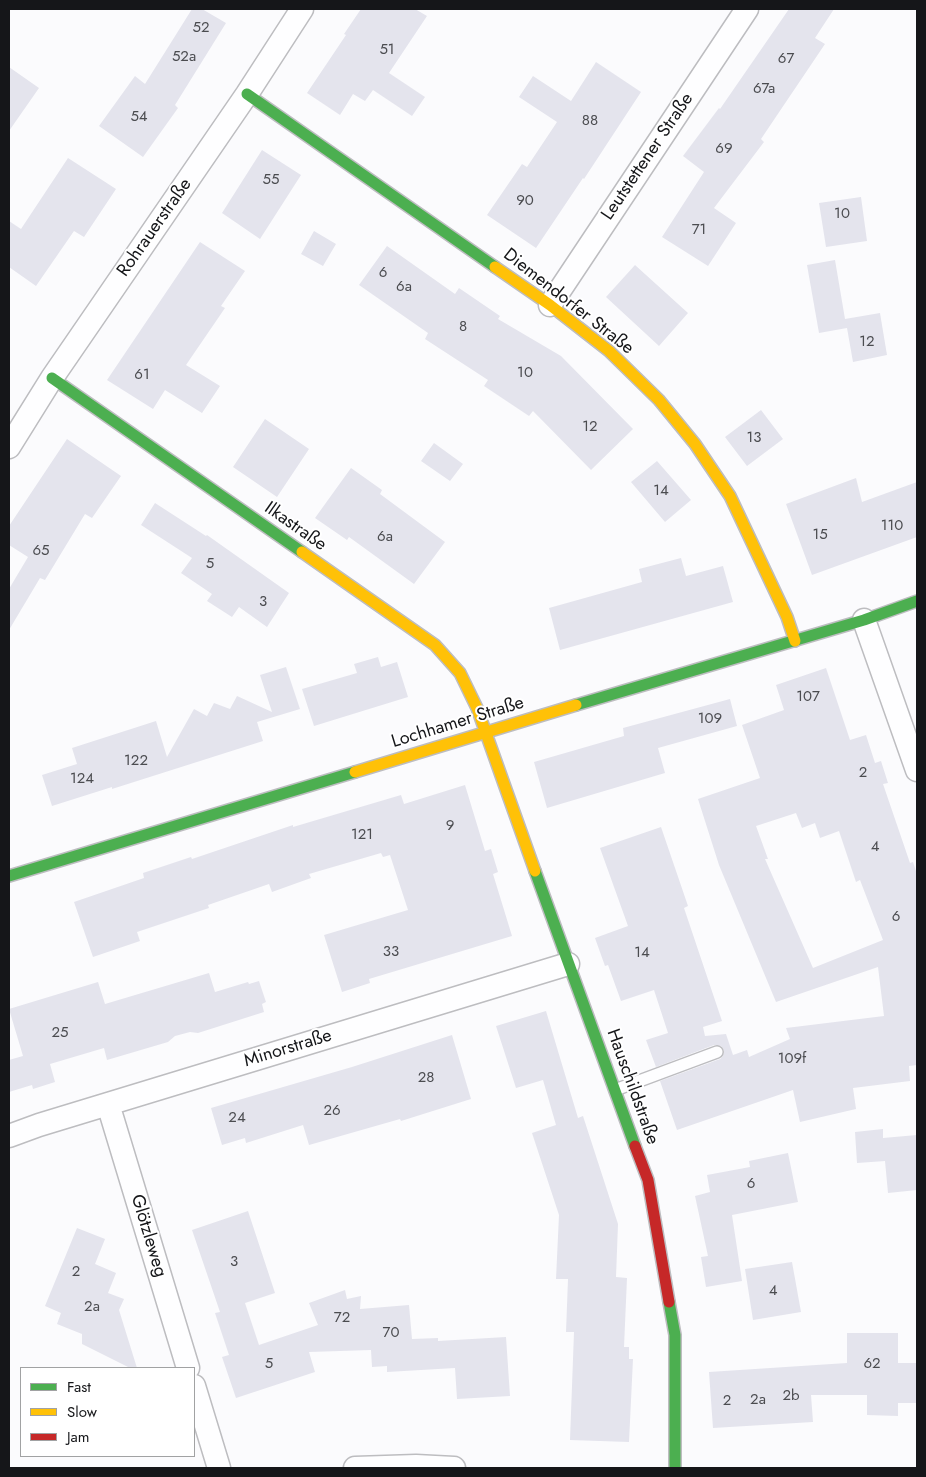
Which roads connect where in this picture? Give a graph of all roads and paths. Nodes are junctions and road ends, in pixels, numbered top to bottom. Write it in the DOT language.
graph roads {
  1 [pos="302,9"];
  2 [pos="747,9"];
  3 [pos="247,94"];
  4 [pos="550,305"];
  5 [pos="52,378"];
  6 [pos="9,447"];
  7 [pos="917,601"];
  8 [pos="864,620"];
  9 [pos="795,641"];
  10 [pos="486,732"];
  11 [pos="917,770"];
  12 [pos="9,876"];
  13 [pos="568,964"];
  14 [pos="717,1052"];
  15 [pos="615,1090"];
  16 [pos="108,1104"];
  17 [pos="9,1136"];
  18 [pos="188,1367"];
  19 [pos="195,1389"];
  20 [pos="219,1468"];
  21 [pos="355,1468"];
  22 [pos="454,1468"];
  23 [pos="675,1468"];
  1 -- 3 [label="street, Rohrauerstraße"];
  2 -- 4 [label="street, Leutstettener Straße"];
  3 -- 4 [label="street, Diemendorfer Straße"];
  3 -- 5 [label="street, Rohrauerstraße"];
  4 -- 9 [label="street, Diemendorfer Straße"];
  5 -- 6 [label="street, Rohrauerstraße"];
  5 -- 10 [label="street, Ilkastraße"];
  7 -- 8 [label="street, Lochhamer Straße"];
  8 -- 9 [label="street, Lochhamer Straße"];
  8 -- 11 [label="street"];
  9 -- 10 [label="street, Lochhamer Straße"];
  10 -- 12 [label="street, Lochhamer Straße"];
  10 -- 13 [label="street, Hauschildstraße"];
  13 -- 15 [label="street, Hauschildstraße"];
  13 -- 16 [label="street, Minorstraße"];
  14 -- 15 [label="lane"];
  15 -- 23 [label="street, Hauschildstraße"];
  16 -- 17 [label="street, Minorstraße"];
  16 -- 18 [label="street, Glötzleweg"];
  19 -- 20 [label="street"];
  21 -- 22 [label="street"];
}
